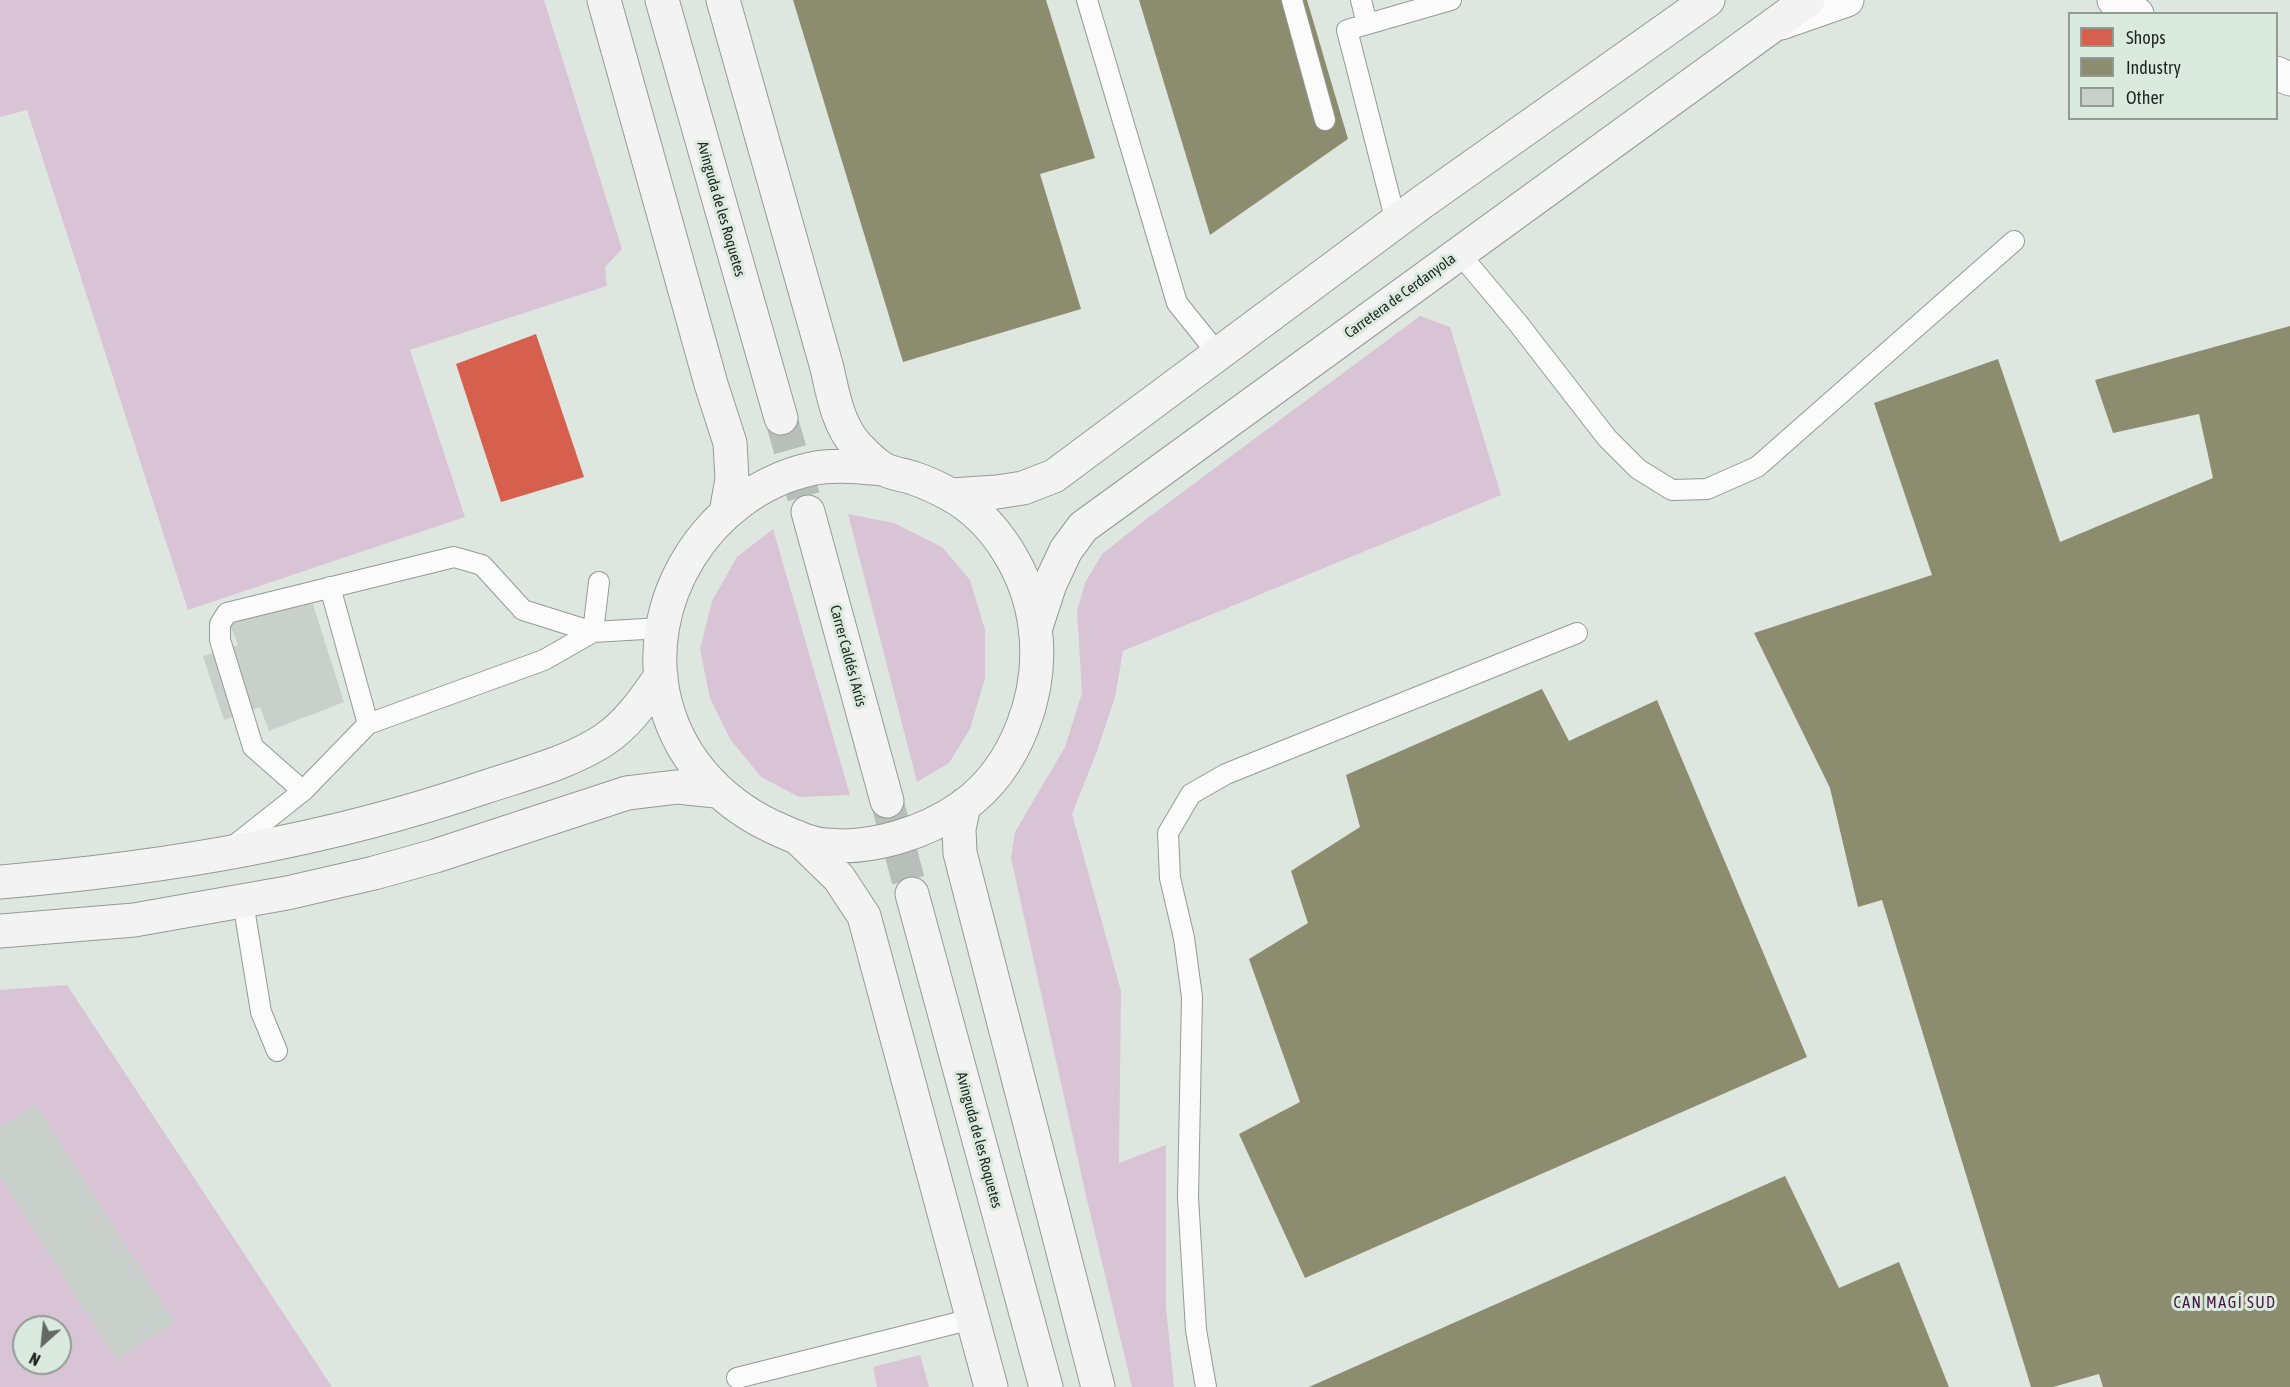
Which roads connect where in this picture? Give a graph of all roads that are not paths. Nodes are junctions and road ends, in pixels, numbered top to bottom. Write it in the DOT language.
graph roads {
  1 [pos="604,0"];
  2 [pos="662,0"];
  3 [pos="723,0"];
  4 [pos="1088,0"];
  5 [pos="1292,0"];
  6 [pos="1360,0"];
  7 [pos="1451,0"];
  8 [pos="1708,0"];
  9 [pos="1808,0"];
  10 [pos="1847,0"];
  11 [pos="1367,24"];
  12 [pos="1771,26"];
  13 [pos="1325,120"];
  14 [pos="1396,222"];
  15 [pos="2014,241"];
  16 [pos="1459,253"];
  17 [pos="1218,354"];
  18 [pos="781,418"];
  19 [pos="883,469"];
  20 [pos="951,495"];
  21 [pos="808,512"];
  22 [pos="726,513"];
  23 [pos="599,582"];
  24 [pos="330,587"];
  25 [pos="1035,627"];
  26 [pos="662,628"];
  27 [pos="593,632"];
  28 [pos="1576,633"];
  29 [pos="661,676"];
  30 [pos="368,724"];
  31 [pos="716,790"];
  32 [pos="303,792"];
  33 [pos="887,801"];
  34 [pos="964,806"];
  35 [pos="797,837"];
  36 [pos="223,854"];
  37 [pos="0,882"];
  38 [pos="912,894"];
  39 [pos="243,902"];
  40 [pos="0,931"];
  41 [pos="276,1051"];
  42 [pos="972,1319"];
  43 [pos="737,1378"];
  44 [pos="991,1387"];
  45 [pos="1046,1387"];
  46 [pos="1098,1387"];
  47 [pos="1206,1387"];
  1 -- 22 [label="main road"];
  2 -- 18 [label="main road, Avinguda de les Roquetes"];
  3 -- 19 [label="main road"];
  4 -- 17 [label="lane"];
  5 -- 13 [label="lane"];
  6 -- 11 [label="lane"];
  7 -- 11 [label="lane"];
  8 -- 14 [label="main road"];
  9 -- 12 [label="main road, Carretera de Cerdanyola"];
  10 -- 12 [label="street"];
  11 -- 14 [label="lane"];
  12 -- 16 [label="main road, Carretera de Cerdanyola"];
  14 -- 17 [label="main road"];
  15 -- 16 [label="lane"];
  16 -- 25 [label="main road, Carretera de Cerdanyola"];
  17 -- 20 [label="main road"];
  19 -- 20 [label="main road"];
  19 -- 22 [label="main road"];
  20 -- 25 [label="main road"];
  21 -- 33 [label="main road, Carrer Caldés i Arús"];
  22 -- 26 [label="main road"];
  23 -- 27 [label="lane"];
  24 -- 27 [label="lane"];
  24 -- 30 [label="lane"];
  24 -- 32 [label="lane"];
  25 -- 34 [label="main road"];
  26 -- 27 [label="lane"];
  26 -- 29 [label="main road"];
  27 -- 30 [label="lane"];
  28 -- 47 [label="lane"];
  29 -- 31 [label="main road"];
  29 -- 36 [label="main road"];
  30 -- 32 [label="lane"];
  31 -- 35 [label="main road"];
  31 -- 39 [label="main road"];
  32 -- 36 [label="lane"];
  34 -- 35 [label="main road"];
  34 -- 46 [label="main road"];
  35 -- 42 [label="main road"];
  36 -- 37 [label="main road"];
  38 -- 45 [label="main road, Avinguda de les Roquetes"];
  39 -- 40 [label="main road"];
  39 -- 41 [label="lane"];
  42 -- 43 [label="lane"];
  42 -- 44 [label="main road"];
}
